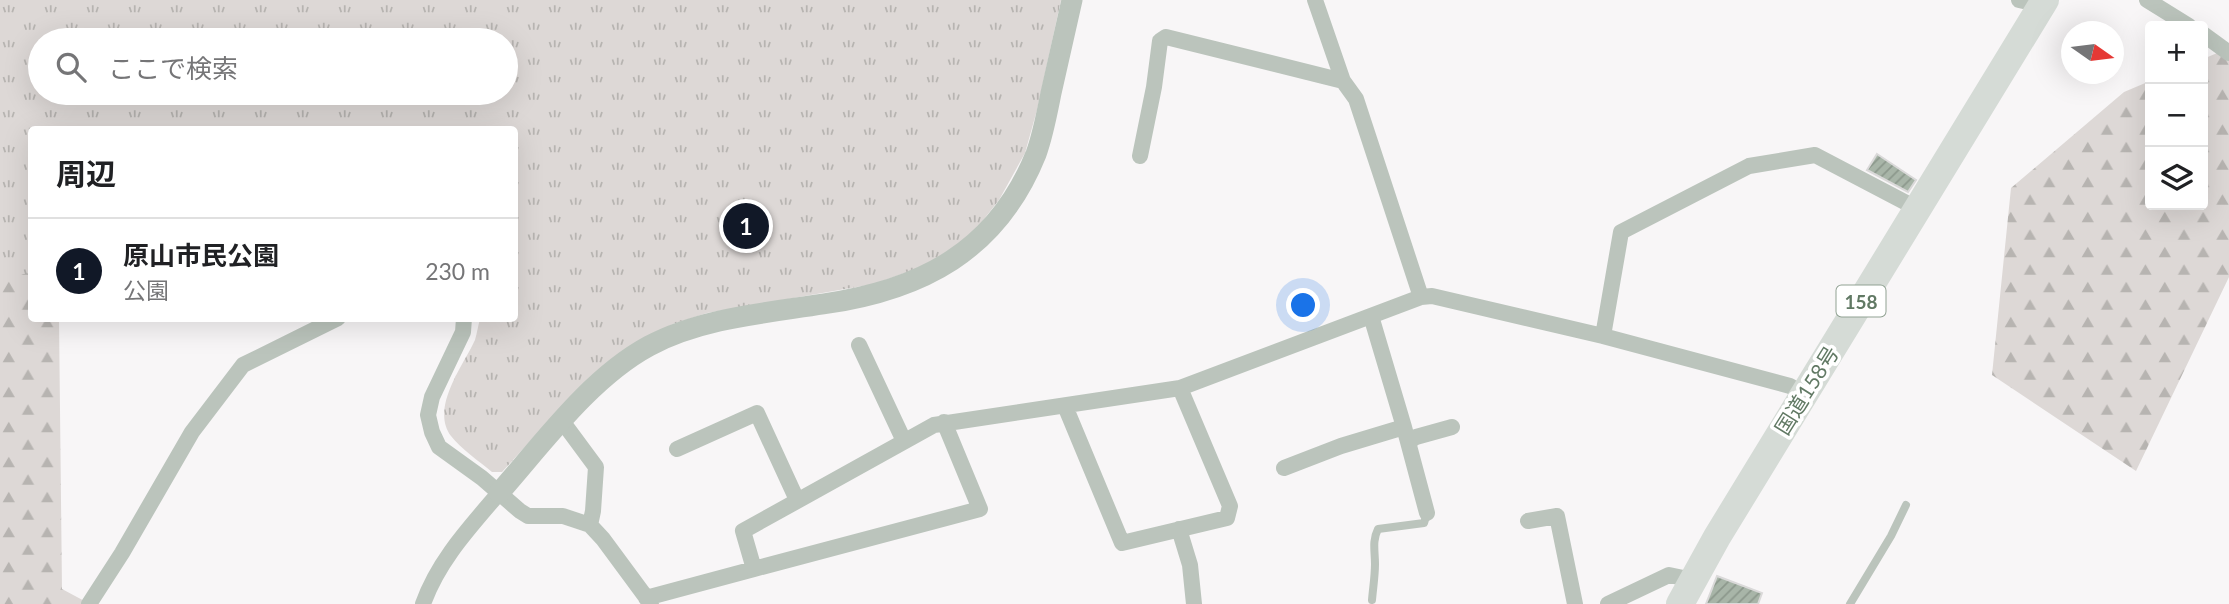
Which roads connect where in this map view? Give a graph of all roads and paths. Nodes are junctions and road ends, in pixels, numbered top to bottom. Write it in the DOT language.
graph roads {
  1 [pos="1072,0"];
  2 [pos="1315,0"];
  3 [pos="2147,0"];
  4 [pos="2035,2"];
  5 [pos="2181,21"];
  6 [pos="2216,37"];
  7 [pos="2229,53"];
  8 [pos="1343,80"];
  9 [pos="1140,156"];
  10 [pos="1918,209"];
  11 [pos="1421,296"];
  12 [pos="1371,316"];
  13 [pos="330,322"];
  14 [pos="464,322"];
  15 [pos="1603,337"];
  16 [pos="859,345"];
  17 [pos="1180,388"];
  18 [pos="1803,394"];
  19 [pos="1065,406"];
  20 [pos="562,421"];
  21 [pos="944,422"];
  22 [pos="1452,427"];
  23 [pos="1406,434"];
  24 [pos="904,441"];
  25 [pos="677,449"];
  26 [pos="1284,468"];
  27 [pos="499,493"];
  28 [pos="797,500"];
  29 [pos="1906,505"];
  30 [pos="1427,513"];
  31 [pos="1528,521"];
  32 [pos="590,525"];
  33 [pos="1179,529"];
  34 [pos="754,569"];
  35 [pos="1686,592"];
  36 [pos="1372,600"];
  37 [pos="648,601"];
  38 [pos="89,604"];
  39 [pos="423,604"];
  40 [pos="1194,604"];
  41 [pos="1575,604"];
  42 [pos="1608,604"];
  43 [pos="1850,604"];
  1 -- 20 [label="street"];
  2 -- 8 [label="street"];
  3 -- 5 [label="street"];
  4 -- 10 [label="highway, 国道158号 / 158"];
  6 -- 7 [label="street"];
  8 -- 9 [label="street"];
  8 -- 11 [label="street"];
  10 -- 15 [label="street"];
  10 -- 18 [label="highway, 国道158号 / 158"];
  11 -- 12 [label="street"];
  11 -- 15 [label="street"];
  12 -- 17 [label="street"];
  12 -- 23 [label="street"];
  13 -- 38 [label="street"];
  14 -- 27 [label="street"];
  15 -- 18 [label="street"];
  16 -- 24 [label="street"];
  17 -- 19 [label="street"];
  17 -- 33 [label="street"];
  18 -- 35 [label="highway, 国道158号 / 158"];
  19 -- 21 [label="street"];
  19 -- 33 [label="street"];
  20 -- 27 [label="street"];
  20 -- 32 [label="street"];
  21 -- 24 [label="street"];
  21 -- 34 [label="street"];
  22 -- 23 [label="street"];
  23 -- 26 [label="street"];
  23 -- 30 [label="street"];
  24 -- 28 [label="street"];
  25 -- 28 [label="street"];
  27 -- 32 [label="street"];
  27 -- 39 [label="street"];
  28 -- 34 [label="street"];
  29 -- 43 [label="lane"];
  30 -- 36 [label="lane"];
  31 -- 41 [label="street"];
  32 -- 37 [label="street"];
  33 -- 40 [label="street"];
  34 -- 37 [label="street"];
  35 -- 42 [label="street"];
}
